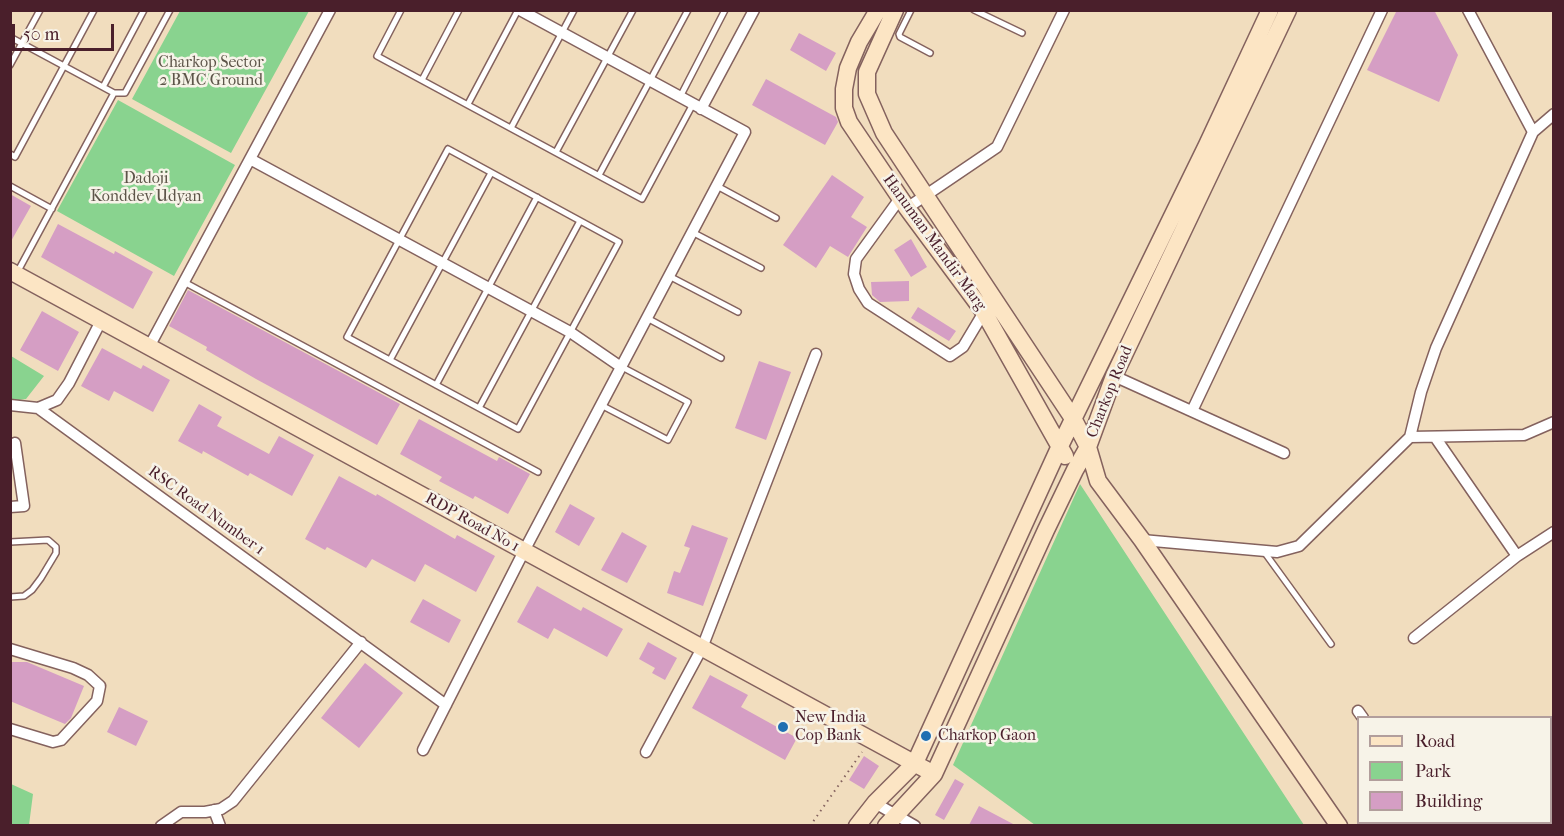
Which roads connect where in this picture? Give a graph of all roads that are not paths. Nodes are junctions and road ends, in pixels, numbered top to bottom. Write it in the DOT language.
graph roads {
  1 [pos="40,10"];
  2 [pos="94,10"];
  3 [pos="144,10"];
  4 [pos="170,10"];
  5 [pos="330,10"];
  6 [pos="401,10"];
  7 [pos="459,10"];
  8 [pos="519,10"];
  9 [pos="574,10"];
  10 [pos="633,10"];
  11 [pos="688,10"];
  12 [pos="725,10"];
  13 [pos="754,10"];
  14 [pos="878,10"];
  15 [pos="896,10"];
  16 [pos="911,10"];
  17 [pos="974,10"];
  18 [pos="1064,10"];
  19 [pos="1270,10"];
  20 [pos="1288,10"];
  21 [pos="1382,10"];
  22 [pos="1468,10"];
  23 [pos="562,33"];
  24 [pos="1022,33"];
  25 [pos="10,37"];
  26 [pos="22,44"];
  27 [pos="930,52"];
  28 [pos="607,58"];
  29 [pos="10,65"];
  30 [pos="64,66"];
  31 [pos="422,80"];
  32 [pos="650,81"];
  33 [pos="103,87"];
  34 [pos="114,93"];
  35 [pos="680,97"];
  36 [pos="468,104"];
  37 [pos="697,106"];
  38 [pos="1554,114"];
  39 [pos="511,128"];
  40 [pos="1533,132"];
  41 [pos="556,152"];
  42 [pos="10,154"];
  43 [pos="250,159"];
  44 [pos="491,173"];
  45 [pos="599,175"];
  46 [pos="10,186"];
  47 [pos="717,186"];
  48 [pos="925,196"];
  49 [pos="537,197"];
  50 [pos="904,202"];
  51 [pos="52,209"];
  52 [pos="776,218"];
  53 [pos="580,221"];
  54 [pos="692,232"];
  55 [pos="399,240"];
  56 [pos="442,263"];
  57 [pos="761,268"];
  58 [pos="13,273"];
  59 [pos="669,276"];
  60 [pos="184,282"];
  61 [pos="488,288"];
  62 [pos="532,311"];
  63 [pos="738,312"];
  64 [pos="984,312"];
  65 [pos="647,318"];
  66 [pos="101,321"];
  67 [pos="570,332"];
  68 [pos="149,347"];
  69 [pos="816,354"];
  70 [pos="721,358"];
  71 [pos="390,360"];
  72 [pos="621,367"];
  73 [pos="1114,376"];
  74 [pos="436,385"];
  75 [pos="10,405"];
  76 [pos="601,405"];
  77 [pos="38,408"];
  78 [pos="479,408"];
  79 [pos="1192,411"];
  80 [pos="1074,420"];
  81 [pos="1554,422"];
  82 [pos="1410,437"];
  83 [pos="1435,437"];
  84 [pos="15,443"];
  85 [pos="1088,447"];
  86 [pos="1059,448"];
  87 [pos="1284,453"];
  88 [pos="1075,470"];
  89 [pos="538,472"];
  90 [pos="1098,481"];
  91 [pos="10,507"];
  92 [pos="1554,532"];
  93 [pos="1142,540"];
  94 [pos="10,542"];
  95 [pos="524,551"];
  96 [pos="1264,551"];
  97 [pos="1517,556"];
  98 [pos="10,597"];
  99 [pos="1414,638"];
  100 [pos="361,642"];
  101 [pos="1331,644"];
  102 [pos="702,648"];
  103 [pos="10,649"];
  104 [pos="446,705"];
  105 [pos="10,729"];
  106 [pos="423,750"];
  107 [pos="646,752"];
  108 [pos="915,763"];
  109 [pos="934,774"];
  110 [pos="875,803"];
  111 [pos="214,810"];
  112 [pos="890,820"];
  113 [pos="161,825"];
  114 [pos="220,825"];
  115 [pos="857,825"];
  116 [pos="915,825"];
  117 [pos="1339,825"];
  1 -- 26 [label="lane"];
  2 -- 30 [label="lane"];
  3 -- 33 [label="lane"];
  4 -- 34 [label="lane"];
  5 -- 43 [label="street"];
  6 -- 31 [label="lane"];
  7 -- 31 [label="lane"];
  8 -- 23 [label="street"];
  8 -- 36 [label="lane"];
  9 -- 23 [label="lane"];
  10 -- 28 [label="lane"];
  11 -- 32 [label="lane"];
  12 -- 35 [label="lane"];
  13 -- 37 [label="street"];
  14 -- 50 [label="street, Hanuman Mandir Marg"];
  15 -- 48 [label="street"];
  16 -- 27 [label="lane"];
  17 -- 24 [label="lane"];
  18 -- 48 [label="street"];
  19 -- 80 [label="street, Charkop Road"];
  20 -- 73 [label="street, Charkop Road"];
  21 -- 79 [label="street"];
  22 -- 40 [label="street"];
  23 -- 28 [label="street"];
  23 -- 39 [label="lane"];
  25 -- 26 [label="lane"];
  26 -- 29 [label="lane"];
  26 -- 30 [label="lane"];
  28 -- 32 [label="street"];
  28 -- 41 [label="lane"];
  30 -- 33 [label="lane"];
  30 -- 42 [label="lane"];
  31 -- 36 [label="lane"];
  32 -- 35 [label="street"];
  32 -- 45 [label="lane"];
  33 -- 34 [label="lane"];
  34 -- 51 [label="lane"];
  35 -- 37 [label="street"];
  36 -- 39 [label="lane"];
  37 -- 45 [label="lane"];
  37 -- 47 [label="street"];
  38 -- 40 [label="street"];
  39 -- 41 [label="lane"];
  40 -- 82 [label="street"];
  41 -- 45 [label="lane"];
  43 -- 55 [label="street"];
  43 -- 60 [label="street"];
  44 -- 49 [label="lane"];
  44 -- 55 [label="lane"];
  44 -- 56 [label="lane"];
  46 -- 51 [label="lane"];
  47 -- 52 [label="lane"];
  47 -- 54 [label="street"];
  48 -- 50 [label="street"];
  48 -- 80 [label="street"];
  49 -- 53 [label="lane"];
  49 -- 61 [label="lane"];
  50 -- 64 [label="street, Hanuman Mandir Marg"];
  50 -- 64 [label="street"];
  51 -- 58 [label="lane"];
  53 -- 62 [label="lane"];
  53 -- 67 [label="lane"];
  54 -- 57 [label="lane"];
  54 -- 59 [label="street"];
  55 -- 56 [label="street"];
  55 -- 71 [label="lane"];
  56 -- 61 [label="street"];
  56 -- 71 [label="lane"];
  58 -- 66 [label="street, RDP Road No 1"];
  59 -- 63 [label="lane"];
  59 -- 65 [label="street"];
  60 -- 68 [label="street"];
  60 -- 89 [label="lane"];
  61 -- 62 [label="street"];
  61 -- 74 [label="lane"];
  62 -- 67 [label="street"];
  62 -- 78 [label="lane"];
  64 -- 86 [label="street, Hanuman Mandir Marg"];
  65 -- 70 [label="lane"];
  65 -- 72 [label="street"];
  66 -- 68 [label="street, RDP Road No 1"];
  66 -- 77 [label="street"];
  67 -- 72 [label="street"];
  67 -- 78 [label="lane"];
  68 -- 95 [label="street, RDP Road No 1"];
  69 -- 102 [label="street"];
  71 -- 74 [label="lane"];
  72 -- 76 [label="street"];
  72 -- 76 [label="lane"];
  73 -- 79 [label="street"];
  73 -- 85 [label="street, Charkop Road"];
  74 -- 78 [label="lane"];
  75 -- 77 [label="street"];
  76 -- 95 [label="street"];
  77 -- 100 [label="street, RSC Road Number 1"];
  79 -- 87 [label="street"];
  80 -- 85 [label="street"];
  80 -- 86 [label="street, Charkop Road"];
  81 -- 83 [label="street"];
  82 -- 83 [label="street"];
  82 -- 96 [label="street"];
  83 -- 97 [label="street"];
  84 -- 91 [label="street"];
  85 -- 88 [label="street, Charkop Road"];
  85 -- 90 [label="street"];
  86 -- 88 [label="street, Hanuman Mandir Marg"];
  86 -- 108 [label="street, Charkop Road"];
  88 -- 90 [label="street"];
  88 -- 109 [label="street, Charkop Road"];
  90 -- 93 [label="street"];
  92 -- 97 [label="street"];
  93 -- 96 [label="street"];
  93 -- 117 [label="street"];
  94 -- 98 [label="lane"];
  95 -- 102 [label="street, RDP Road No 1"];
  95 -- 104 [label="street"];
  96 -- 101 [label="lane"];
  97 -- 99 [label="street"];
  100 -- 104 [label="street, RSC Road Number 1"];
  100 -- 111 [label="street"];
  102 -- 107 [label="street"];
  102 -- 108 [label="street, RDP Road No 1"];
  103 -- 105 [label="street"];
  104 -- 106 [label="street"];
  108 -- 109 [label="street, RDP Road No 1"];
  108 -- 110 [label="street"];
  109 -- 112 [label="street, Charkop Road"];
  110 -- 112 [label="street"];
  110 -- 115 [label="street"];
  111 -- 113 [label="street"];
  111 -- 114 [label="street"];
  112 -- 116 [label="street"];
}
